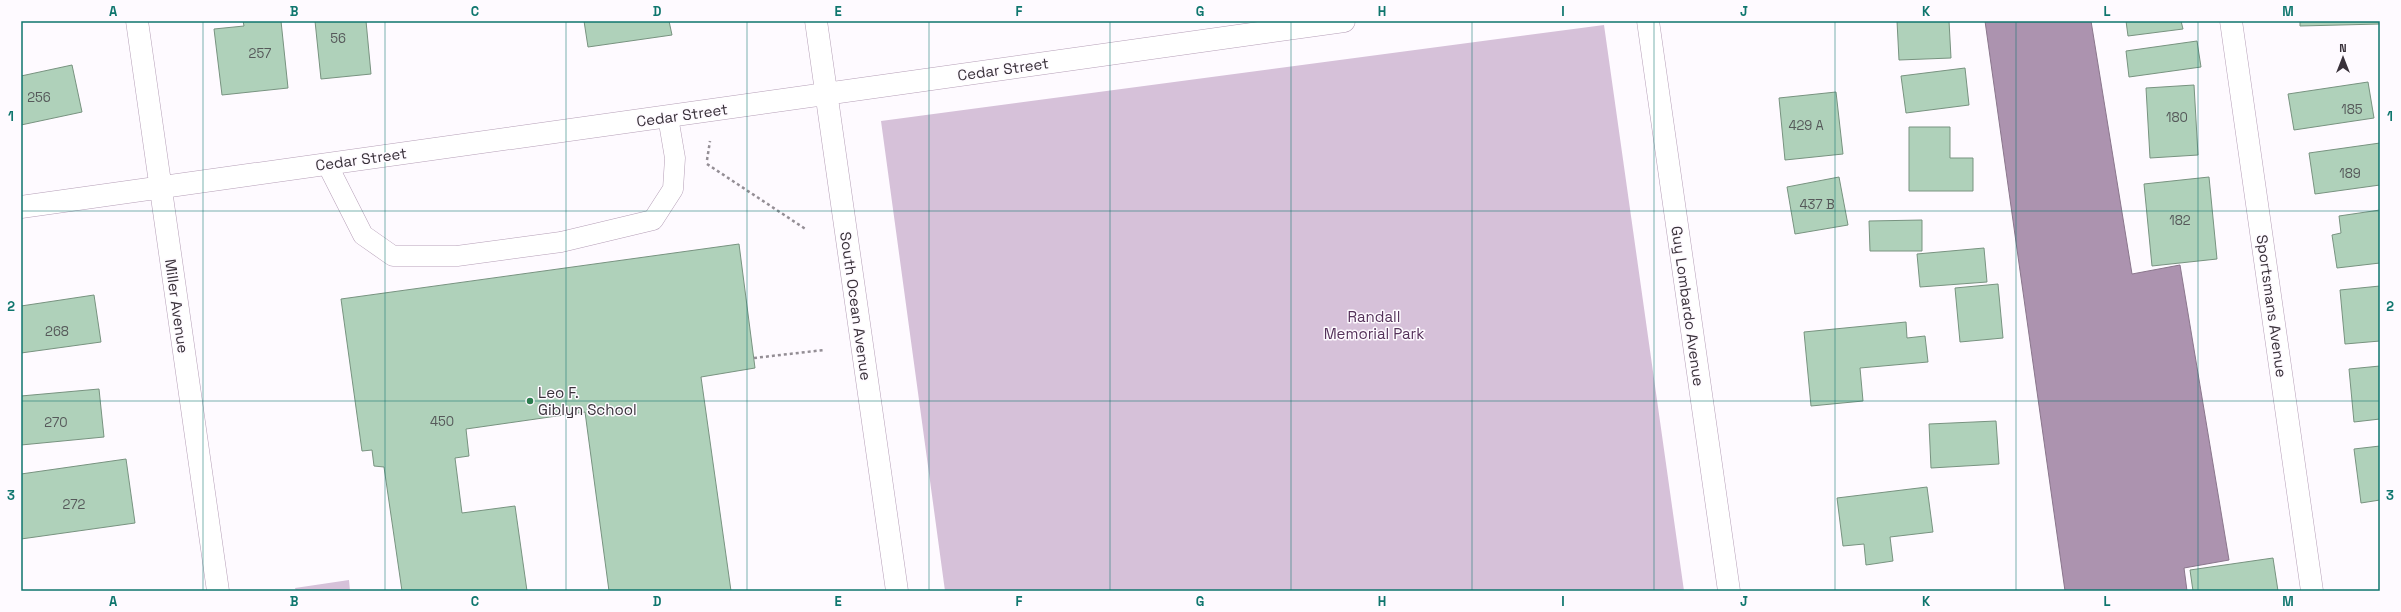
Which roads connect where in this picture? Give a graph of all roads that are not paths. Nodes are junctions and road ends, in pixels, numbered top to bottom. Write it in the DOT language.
graph roads {
  1 [pos="137,21"];
  2 [pos="816,21"];
  3 [pos="1344,21"];
  4 [pos="1648,21"];
  5 [pos="2231,21"];
  6 [pos="826,94"];
  7 [pos="668,117"];
  8 [pos="328,164"];
  9 [pos="160,187"];
  10 [pos="21,207"];
  11 [pos="218,591"];
  12 [pos="897,591"];
  13 [pos="1729,591"];
  14 [pos="2312,591"];
  1 -- 9 [label="street, Miller Avenue"];
  2 -- 6 [label="street, South Ocean Avenue"];
  3 -- 6 [label="street, Cedar Street"];
  4 -- 13 [label="street, Guy Lombardo Avenue"];
  5 -- 14 [label="street, Sportsmans Avenue"];
  6 -- 7 [label="street, Cedar Street"];
  6 -- 12 [label="street, South Ocean Avenue"];
  7 -- 8 [label="street, Cedar Street"];
  7 -- 8 [label="lane"];
  8 -- 9 [label="street, Cedar Street"];
  9 -- 10 [label="street, Cedar Street"];
  9 -- 11 [label="street, Miller Avenue"];
}
